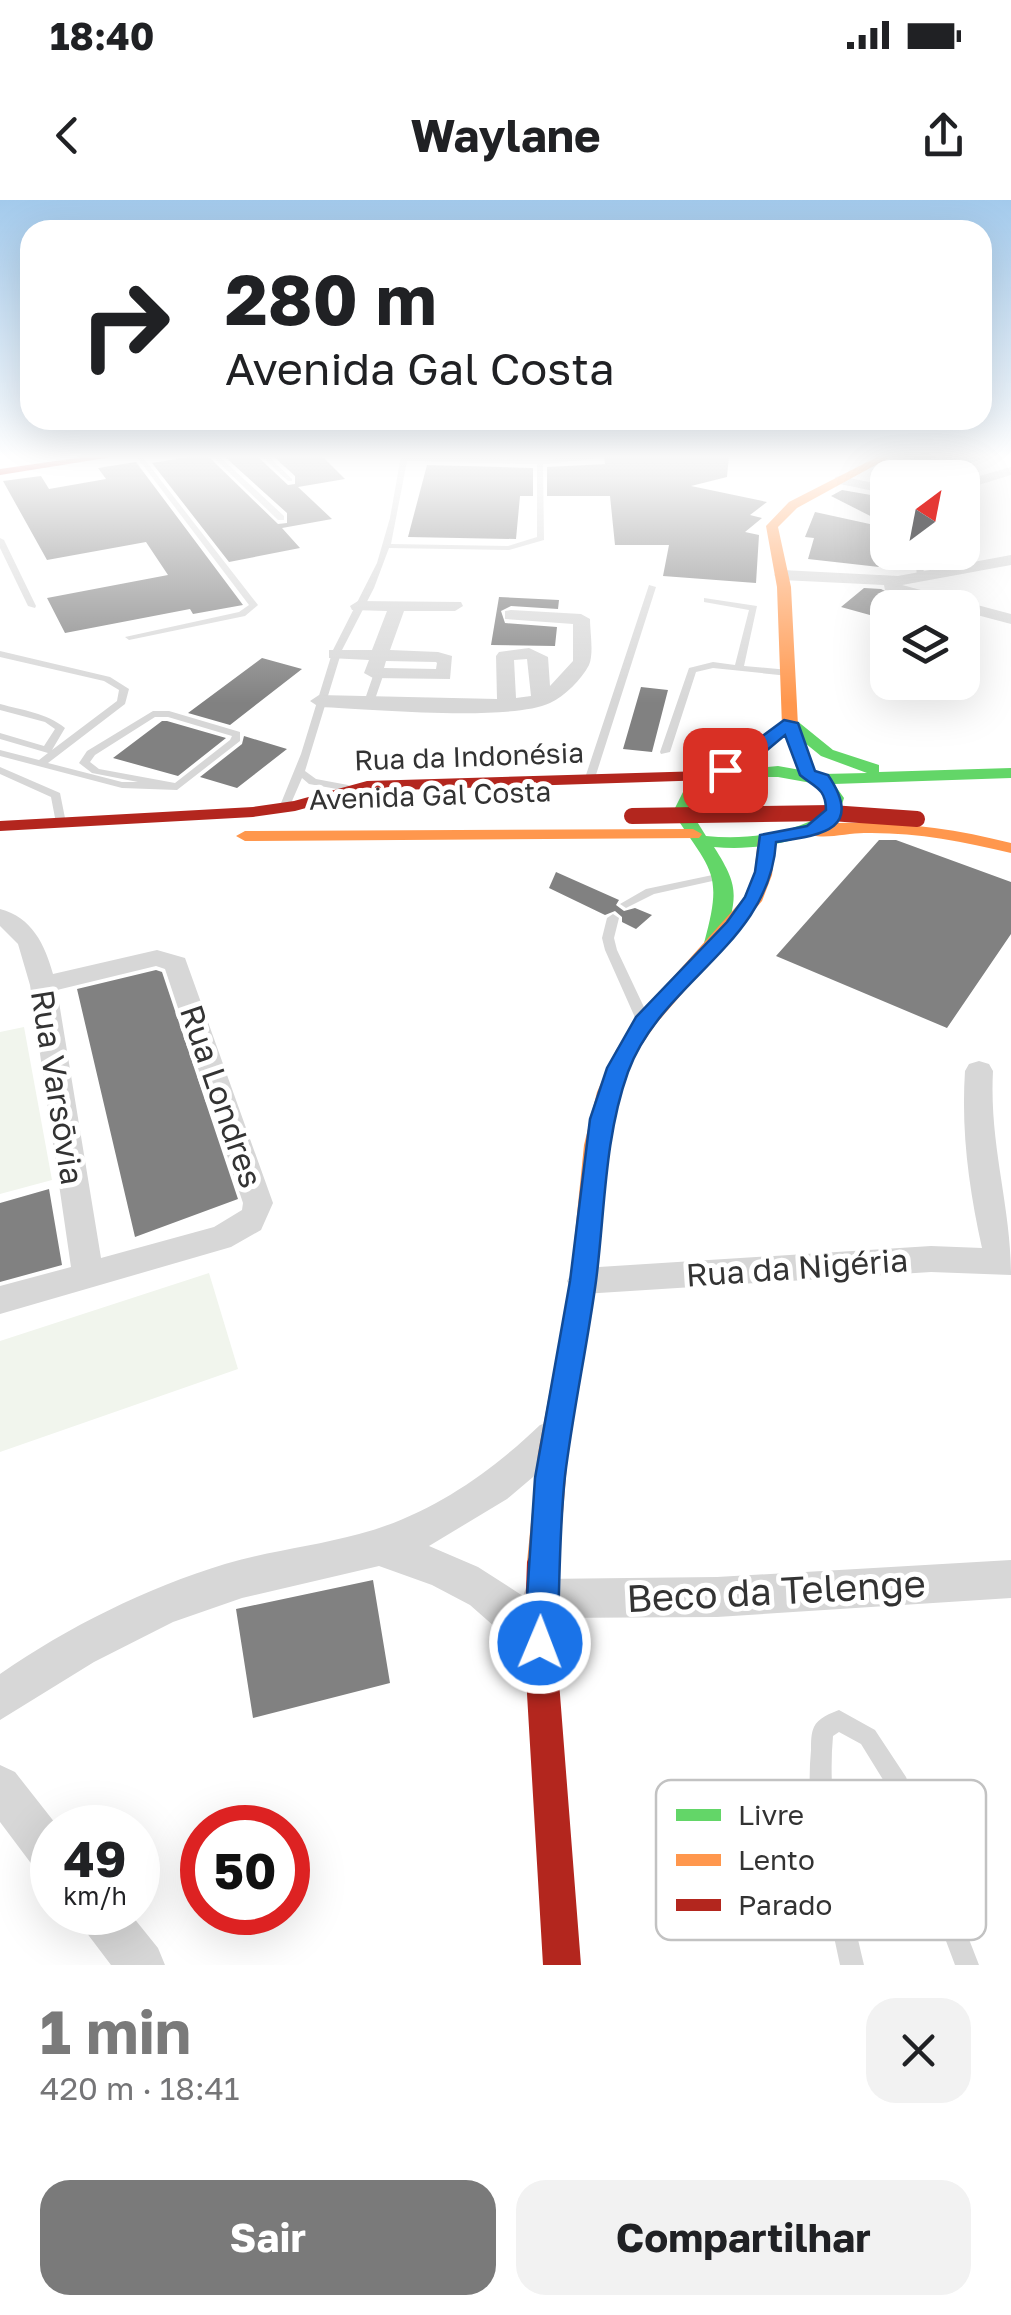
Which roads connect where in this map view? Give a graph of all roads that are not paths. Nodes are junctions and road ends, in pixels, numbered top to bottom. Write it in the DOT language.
graph roads {
  1 [pos="203,538"];
  2 [pos="387,538"];
  3 [pos="540,538"];
  4 [pos="771,538"];
  5 [pos="0,540"];
  6 [pos="384,546"];
  7 [pos="1011,560"];
  8 [pos="920,570"];
  9 [pos="782,574"];
  10 [pos="920,578"];
  11 [pos="860,579"];
  12 [pos="652,587"];
  13 [pos="707,600"];
  14 [pos="32,606"];
  15 [pos="358,606"];
  16 [pos="398,606"];
  17 [pos="455,606"];
  18 [pos="511,615"];
  19 [pos="1011,618"];
  20 [pos="129,636"];
  21 [pos="0,654"];
  22 [pos="335,654"];
  23 [pos="378,666"];
  24 [pos="738,668"];
  25 [pos="789,673"];
  26 [pos="542,700"];
  27 [pos="319,701"];
  28 [pos="368,702"];
  29 [pos="507,704"];
  30 [pos="0,708"];
  31 [pos="0,736"];
  32 [pos="775,736"];
  33 [pos="49,751"];
  34 [pos="665,752"];
  35 [pos="0,753"];
  36 [pos="41,762"];
  37 [pos="0,770"];
  38 [pos="1011,773"];
  39 [pos="302,774"];
  40 [pos="707,776"];
  41 [pos="816,777"];
  42 [pos="588,781"];
  43 [pos="898,783"];
  44 [pos="176,786"];
  45 [pos="348,788"];
  46 [pos="1011,788"];
  47 [pos="627,806"];
  48 [pos="284,808"];
  49 [pos="61,823"];
  50 [pos="0,826"];
  51 [pos="812,831"];
  52 [pos="271,834"];
  53 [pos="698,837"];
  54 [pos="767,838"];
  55 [pos="1011,839"];
  56 [pos="0,848"];
  57 [pos="1011,848"];
  58 [pos="723,876"];
  59 [pos="626,904"];
  60 [pos="0,916"];
  61 [pos="613,918"];
  62 [pos="714,944"];
  63 [pos="43,985"];
  64 [pos="644,1022"];
  65 [pos="979,1071"];
  66 [pos="1006,1262"];
  67 [pos="88,1276"];
  68 [pos="583,1281"];
  69 [pos="0,1300"];
  70 [pos="557,1432"];
  71 [pos="380,1547"];
  72 [pos="1011,1579"];
  73 [pos="541,1599"];
  74 [pos="540,1643"];
  75 [pos="0,1699"];
  76 [pos="823,1780"];
  77 [pos="895,1780"];
  78 [pos="0,1787"];
  79 [pos="30,1826"];
  80 [pos="117,1935"];
  81 [pos="847,1940"];
  82 [pos="957,1940"];
  83 [pos="140,1965"];
  84 [pos="562,1965"];
  85 [pos="852,1965"];
  86 [pos="967,1965"];
  1 -- 20 [label="lane"];
  2 -- 6 [label="lane"];
  3 -- 6 [label="lane"];
  4 -- 9 [label="main road"];
  5 -- 14 [label="lane"];
  6 -- 15 [label="lane"];
  7 -- 10 [label="street"];
  8 -- 10 [label="lane"];
  9 -- 11 [label="street"];
  9 -- 25 [label="main road"];
  10 -- 11 [label="street"];
  11 -- 19 [label="street"];
  12 -- 42 [label="lane"];
  13 -- 24 [label="lane"];
  15 -- 16 [label="street"];
  15 -- 22 [label="lane"];
  16 -- 17 [label="street"];
  16 -- 23 [label="street"];
  18 -- 26 [label="street"];
  21 -- 33 [label="lane"];
  22 -- 23 [label="street"];
  22 -- 27 [label="lane"];
  23 -- 28 [label="lane"];
  24 -- 25 [label="lane"];
  24 -- 34 [label="lane"];
  25 -- 32 [label="main road"];
  26 -- 29 [label="street"];
  26 -- 29 [label="street"];
  27 -- 28 [label="street"];
  27 -- 39 [label="lane"];
  28 -- 29 [label="street"];
  30 -- 33 [label="lane"];
  31 -- 33 [label="lane"];
  32 -- 40 [label="main road, Rua da Indonésia"];
  32 -- 41 [label="main road"];
  32 -- 43 [label="main road"];
  33 -- 36 [label="lane"];
  35 -- 36 [label="lane"];
  36 -- 44 [label="lane"];
  37 -- 49 [label="lane"];
  38 -- 43 [label="main road"];
  39 -- 45 [label="lane"];
  39 -- 48 [label="lane"];
  40 -- 41 [label="main road, Rua da Indonésia"];
  40 -- 42 [label="main road, Rua da Indonésia"];
  40 -- 53 [label="main road"];
  41 -- 43 [label="main road, Rua da Indonésia"];
  41 -- 51 [label="main road"];
  42 -- 45 [label="main road, Rua da Indonésia"];
  43 -- 46 [label="main road"];
  43 -- 47 [label="main road"];
  44 -- 44 [label="lane"];
  45 -- 48 [label="main road, Rua da Indonésia"];
  47 -- 48 [label="main road"];
  47 -- 52 [label="main road, Avenida Gal Costa"];
  47 -- 55 [label="main road, Avenida Gal Costa, bridge"];
  48 -- 49 [label="main road, Rua da Indonésia"];
  49 -- 50 [label="main road, Rua da Indonésia"];
  51 -- 54 [label="main road, Avenida Gal Costa"];
  51 -- 57 [label="main road, Avenida Gal Costa"];
  52 -- 53 [label="main road, Avenida Gal Costa"];
  52 -- 56 [label="main road"];
  53 -- 54 [label="main road, Avenida Gal Costa"];
  53 -- 58 [label="main road"];
  54 -- 62 [label="main road"];
  58 -- 59 [label="lane"];
  58 -- 62 [label="main road"];
  60 -- 63 [label="street, Rua Varsōvia"];
  61 -- 64 [label="lane"];
  62 -- 64 [label="main road"];
  63 -- 67 [label="street, Rua Varsōvia"];
  63 -- 67 [label="street, Rua Londres"];
  64 -- 68 [label="main road"];
  65 -- 66 [label="street"];
  66 -- 68 [label="street, Rua da Nigéria"];
  67 -- 69 [label="street, Rua Londres"];
  68 -- 70 [label="main road"];
  70 -- 71 [label="street"];
  70 -- 73 [label="main road"];
  71 -- 74 [label="street"];
  71 -- 75 [label="street"];
  72 -- 73 [label="street, Beco da Telenge"];
  73 -- 74 [label="main road"];
  74 -- 84 [label="main road"];
  76 -- 77 [label="lane"];
  78 -- 79 [label="street"];
  80 -- 83 [label="street"];
  81 -- 85 [label="lane"];
  82 -- 86 [label="lane"];
}
